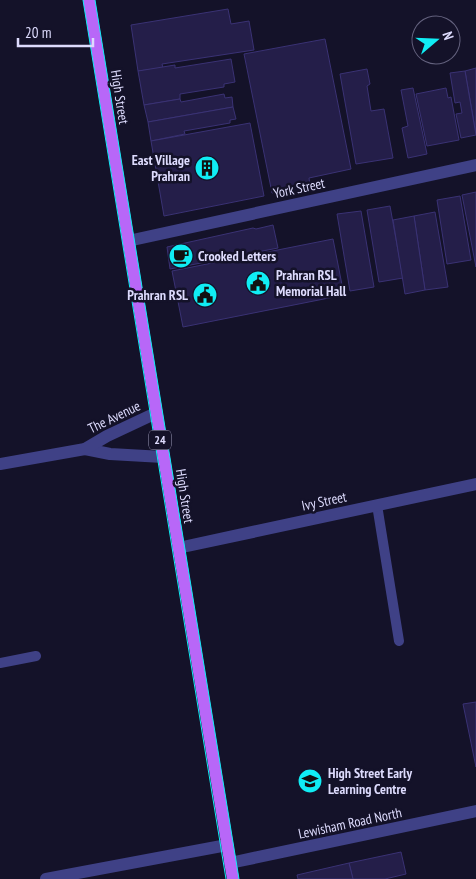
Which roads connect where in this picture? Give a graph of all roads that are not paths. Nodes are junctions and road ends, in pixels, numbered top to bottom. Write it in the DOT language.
graph roads {
  1 [pos="89,0"];
  2 [pos="476,165"];
  3 [pos="128,241"];
  4 [pos="156,413"];
  5 [pos="85,449"];
  6 [pos="163,457"];
  7 [pos="0,464"];
  8 [pos="476,484"];
  9 [pos="377,506"];
  10 [pos="178,548"];
  11 [pos="399,641"];
  12 [pos="36,656"];
  13 [pos="0,662"];
  14 [pos="476,811"];
  15 [pos="227,845"];
  16 [pos="230,864"];
  17 [pos="46,879"];
  18 [pos="233,879"];
  1 -- 3 [label="main road, High Street / 24"];
  2 -- 3 [label="street, York Street"];
  3 -- 4 [label="main road, High Street / 24"];
  4 -- 5 [label="street, The Avenue"];
  4 -- 6 [label="main road, High Street / 24"];
  5 -- 6 [label="street, The Avenue"];
  5 -- 7 [label="street, The Avenue"];
  6 -- 10 [label="main road, High Street / 24"];
  8 -- 9 [label="street, Ivy Street"];
  9 -- 10 [label="street, Ivy Street"];
  9 -- 11 [label="lane"];
  10 -- 15 [label="main road, High Street / 24"];
  12 -- 13 [label="lane"];
  14 -- 16 [label="street, Lewisham Road North"];
  15 -- 16 [label="main road, High Street / 24"];
  15 -- 17 [label="street"];
  16 -- 18 [label="main road, High Street / 24"];
}
